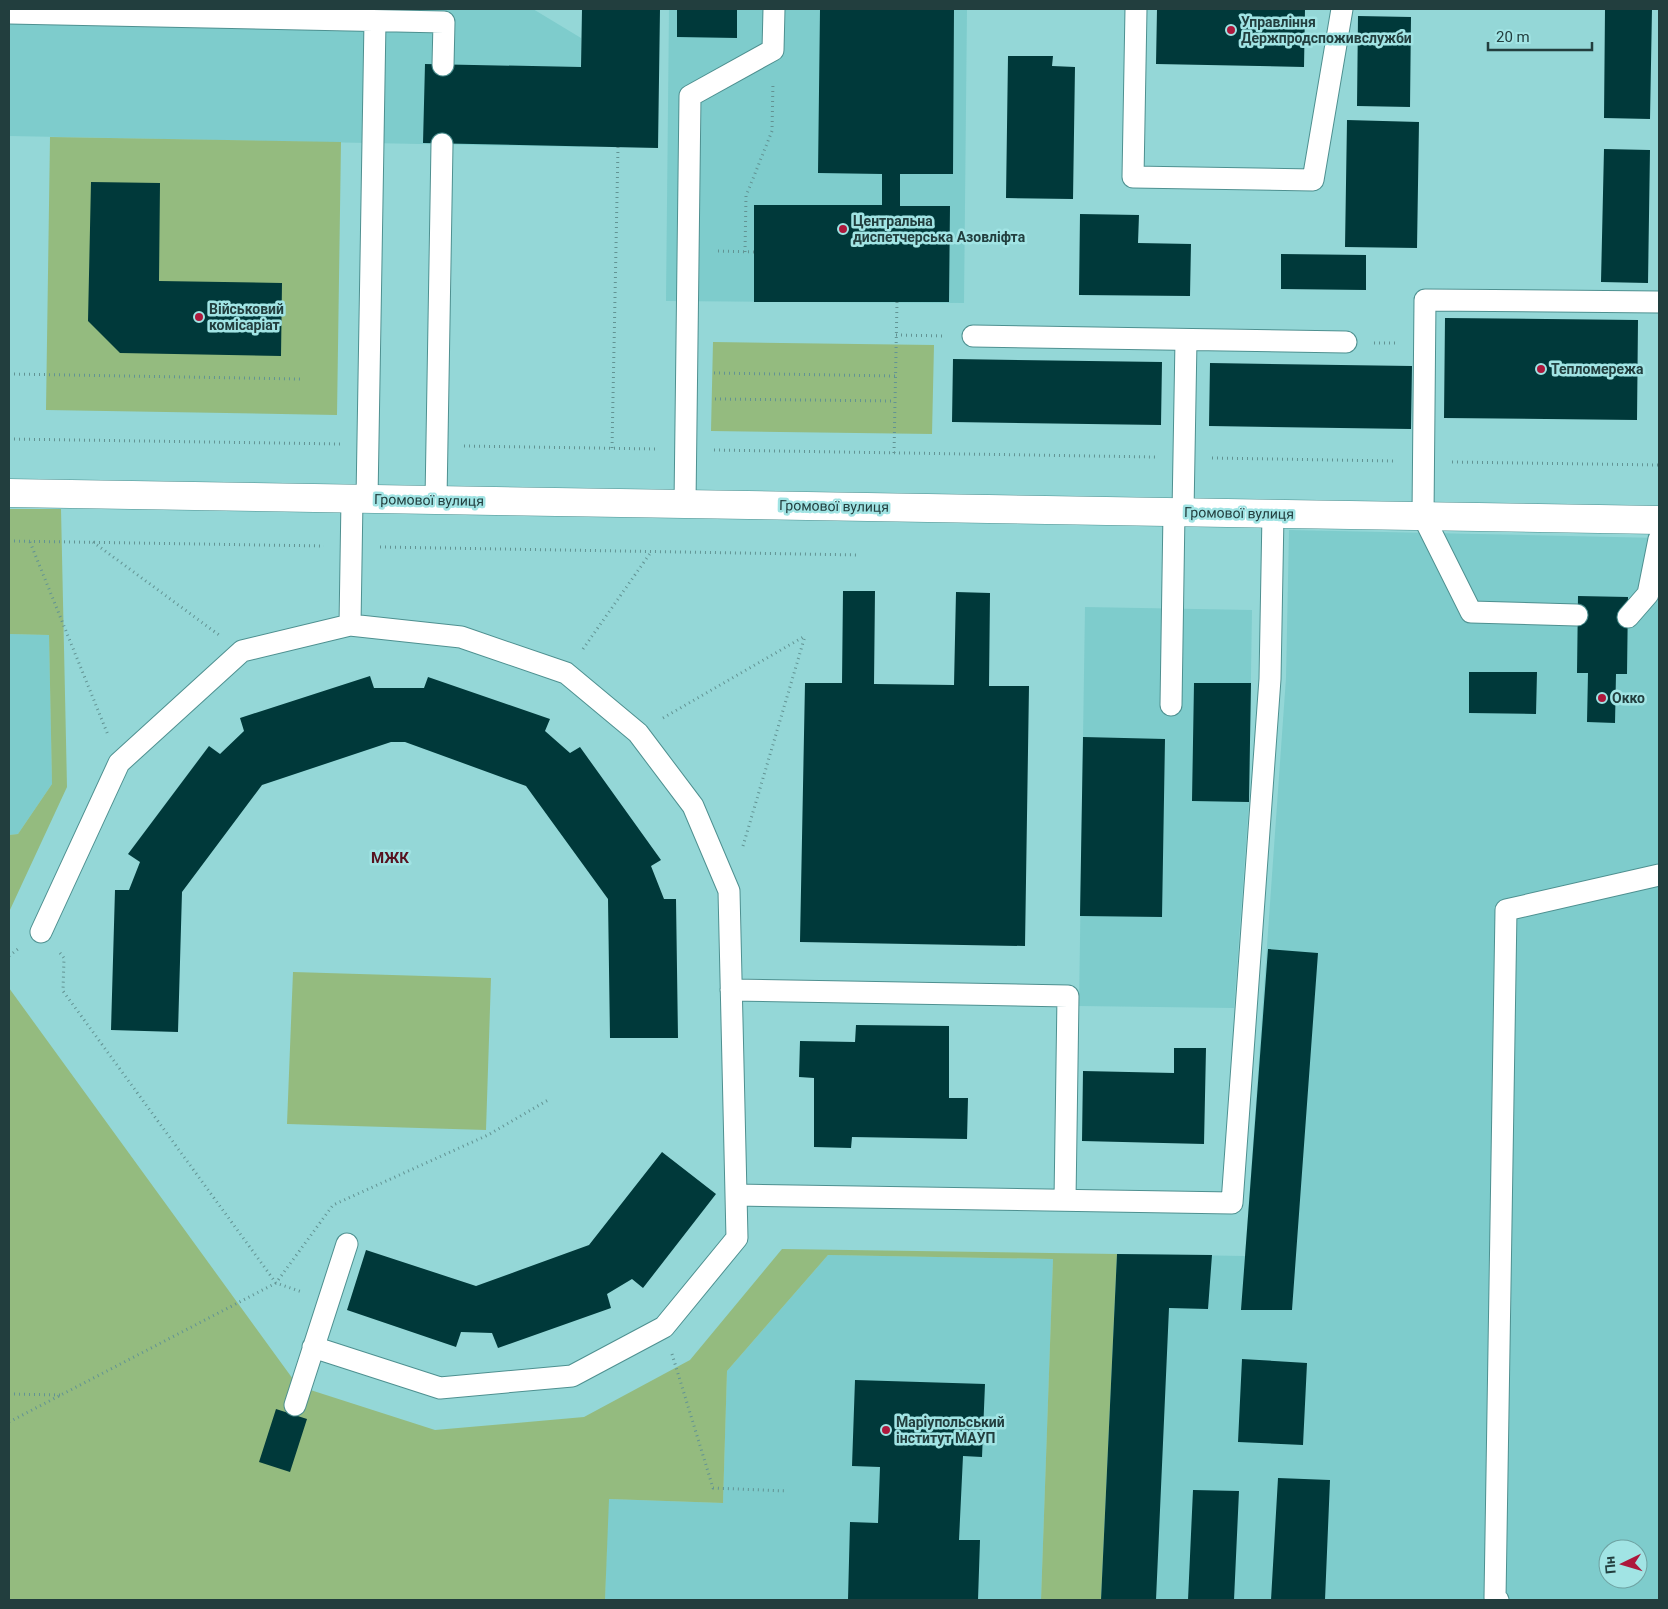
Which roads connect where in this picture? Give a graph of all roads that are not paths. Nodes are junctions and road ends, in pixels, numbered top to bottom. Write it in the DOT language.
graph roads {
  1 [pos="774,9"];
  2 [pos="1136,9"];
  3 [pos="1342,9"];
  4 [pos="9,13"];
  5 [pos="216,13"];
  6 [pos="374,21"];
  7 [pos="443,65"];
  8 [pos="442,144"];
  9 [pos="1659,302"];
  10 [pos="973,336"];
  11 [pos="1186,340"];
  12 [pos="1346,342"];
  13 [pos="9,493"];
  14 [pos="360,499"];
  15 [pos="436,500"];
  16 [pos="685,504"];
  17 [pos="1179,512"];
  18 [pos="1274,514"];
  19 [pos="1423,516"];
  20 [pos="1659,520"];
  21 [pos="1659,539"];
  22 [pos="1578,615"];
  23 [pos="1628,617"];
  24 [pos="350,625"];
  25 [pos="1171,705"];
  26 [pos="1659,875"];
  27 [pos="41,932"];
  28 [pos="731,990"];
  29 [pos="736,1195"];
  30 [pos="1065,1200"];
  31 [pos="347,1244"];
  32 [pos="313,1347"];
  33 [pos="295,1405"];
  34 [pos="1498,1600"];
  1 -- 16 [label="lane"];
  2 -- 3 [label="lane"];
  4 -- 5 [label="lane"];
  5 -- 6 [label="lane"];
  6 -- 7 [label="lane"];
  6 -- 14 [label="lane"];
  8 -- 15 [label="lane"];
  9 -- 19 [label="lane"];
  10 -- 11 [label="lane"];
  11 -- 12 [label="lane"];
  11 -- 17 [label="lane"];
  13 -- 14 [label="street, Громової вулиця"];
  14 -- 15 [label="street, Громової вулиця"];
  14 -- 24 [label="lane"];
  15 -- 16 [label="street, Громової вулиця"];
  16 -- 17 [label="street, Громової вулиця"];
  17 -- 18 [label="street, Громової вулиця"];
  17 -- 25 [label="lane"];
  18 -- 19 [label="street, Громової вулиця"];
  18 -- 30 [label="lane"];
  19 -- 20 [label="street, Громової вулиця"];
  19 -- 22 [label="lane"];
  21 -- 23 [label="lane"];
  24 -- 27 [label="lane"];
  24 -- 28 [label="lane"];
  26 -- 34 [label="lane"];
  28 -- 29 [label="lane"];
  28 -- 30 [label="lane"];
  29 -- 30 [label="lane"];
  29 -- 32 [label="lane"];
  31 -- 32 [label="lane"];
  32 -- 33 [label="lane"];
}
